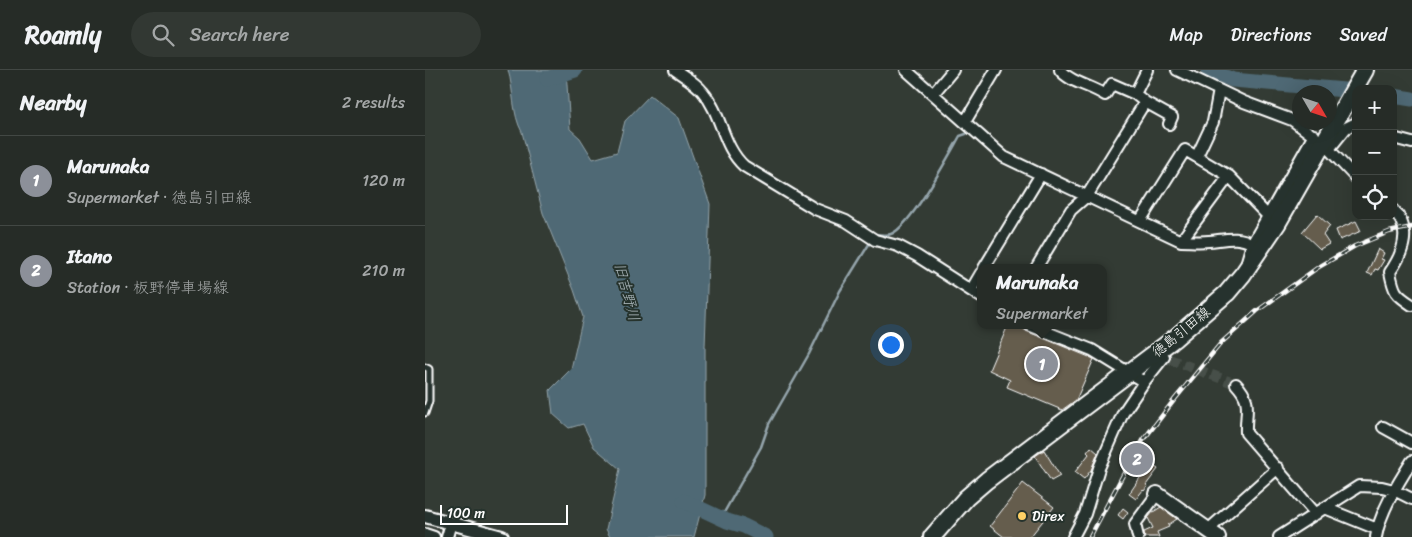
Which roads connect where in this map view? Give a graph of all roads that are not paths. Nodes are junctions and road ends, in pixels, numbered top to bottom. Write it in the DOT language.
graph roads {
  1 [pos="675,70"];
  2 [pos="906,70"];
  3 [pos="953,70"];
  4 [pos="997,70"];
  5 [pos="1060,70"];
  6 [pos="1147,70"];
  7 [pos="1176,70"];
  8 [pos="1365,70"];
  9 [pos="1219,90"];
  10 [pos="933,94"];
  11 [pos="1135,94"];
  12 [pos="1145,102"];
  13 [pos="965,122"];
  14 [pos="1169,124"];
  15 [pos="1352,125"];
  16 [pos="1397,139"];
  17 [pos="1322,142"];
  18 [pos="1412,144"];
  19 [pos="1197,156"];
  20 [pos="1041,174"];
  21 [pos="1353,175"];
  22 [pos="1229,176"];
  23 [pos="1087,196"];
  24 [pos="1397,214"];
  25 [pos="1268,216"];
  26 [pos="1140,221"];
  27 [pos="1409,238"];
  28 [pos="1181,241"];
  29 [pos="1252,244"];
  30 [pos="986,264"];
  31 [pos="1038,264"];
  32 [pos="1243,274"];
  33 [pos="977,280"];
  34 [pos="971,290"];
  35 [pos="977,294"];
  36 [pos="1412,305"];
  37 [pos="1039,329"];
  38 [pos="1175,338"];
  39 [pos="425,367"];
  40 [pos="1128,373"];
  41 [pos="1144,382"];
  42 [pos="1237,384"];
  43 [pos="425,413"];
  44 [pos="1383,427"];
  45 [pos="1412,443"];
  46 [pos="1412,461"];
  47 [pos="1278,468"];
  48 [pos="1394,490"];
  49 [pos="1157,494"];
  50 [pos="1412,499"];
  51 [pos="1320,511"];
  52 [pos="425,516"];
  53 [pos="454,524"];
  54 [pos="1377,533"];
  55 [pos="425,534"];
  56 [pos="1213,534"];
  57 [pos="434,537"];
  58 [pos="447,537"];
  59 [pos="502,537"];
  60 [pos="932,537"];
  61 [pos="1073,537"];
  62 [pos="1138,537"];
  63 [pos="1279,537"];
  1 -- 34 [label="street"];
  2 -- 10 [label="street"];
  3 -- 10 [label="street"];
  4 -- 13 [label="street"];
  5 -- 11 [label="street"];
  6 -- 11 [label="street"];
  7 -- 9 [label="street"];
  8 -- 17 [label="main road, 徳島引田線"];
  9 -- 17 [label="street"];
  9 -- 19 [label="street"];
  10 -- 13 [label="street"];
  11 -- 12 [label="street"];
  12 -- 14 [label="street"];
  12 -- 23 [label="street"];
  13 -- 20 [label="street"];
  15 -- 17 [label="street"];
  16 -- 18 [label="street"];
  17 -- 21 [label="street"];
  17 -- 25 [label="street"];
  17 -- 32 [label="main road, 徳島引田線"];
  19 -- 22 [label="street"];
  19 -- 26 [label="street"];
  20 -- 23 [label="street"];
  20 -- 30 [label="street"];
  22 -- 25 [label="street"];
  22 -- 28 [label="street"];
  23 -- 26 [label="street"];
  23 -- 31 [label="street"];
  24 -- 27 [label="street"];
  25 -- 29 [label="street"];
  26 -- 28 [label="street"];
  27 -- 36 [label="street"];
  28 -- 29 [label="street"];
  29 -- 32 [label="street"];
  32 -- 38 [label="main road, 徳島引田線"];
  33 -- 34 [label="street"];
  34 -- 35 [label="street"];
  37 -- 40 [label="street"];
  38 -- 40 [label="main road, 徳島引田線"];
  38 -- 41 [label="street"];
  39 -- 43 [label="lane"];
  40 -- 41 [label="street"];
  40 -- 60 [label="main road, 徳島引田線"];
  41 -- 61 [label="street"];
  42 -- 47 [label="street"];
  44 -- 45 [label="street"];
  46 -- 48 [label="street"];
  47 -- 51 [label="street"];
  47 -- 56 [label="street"];
  48 -- 50 [label="street"];
  48 -- 51 [label="street"];
  48 -- 54 [label="street"];
  49 -- 56 [label="main road"];
  49 -- 62 [label="street"];
  51 -- 54 [label="street"];
  51 -- 63 [label="street"];
  52 -- 53 [label="street"];
  53 -- 58 [label="street"];
  53 -- 59 [label="street"];
  55 -- 57 [label="street"];
}
